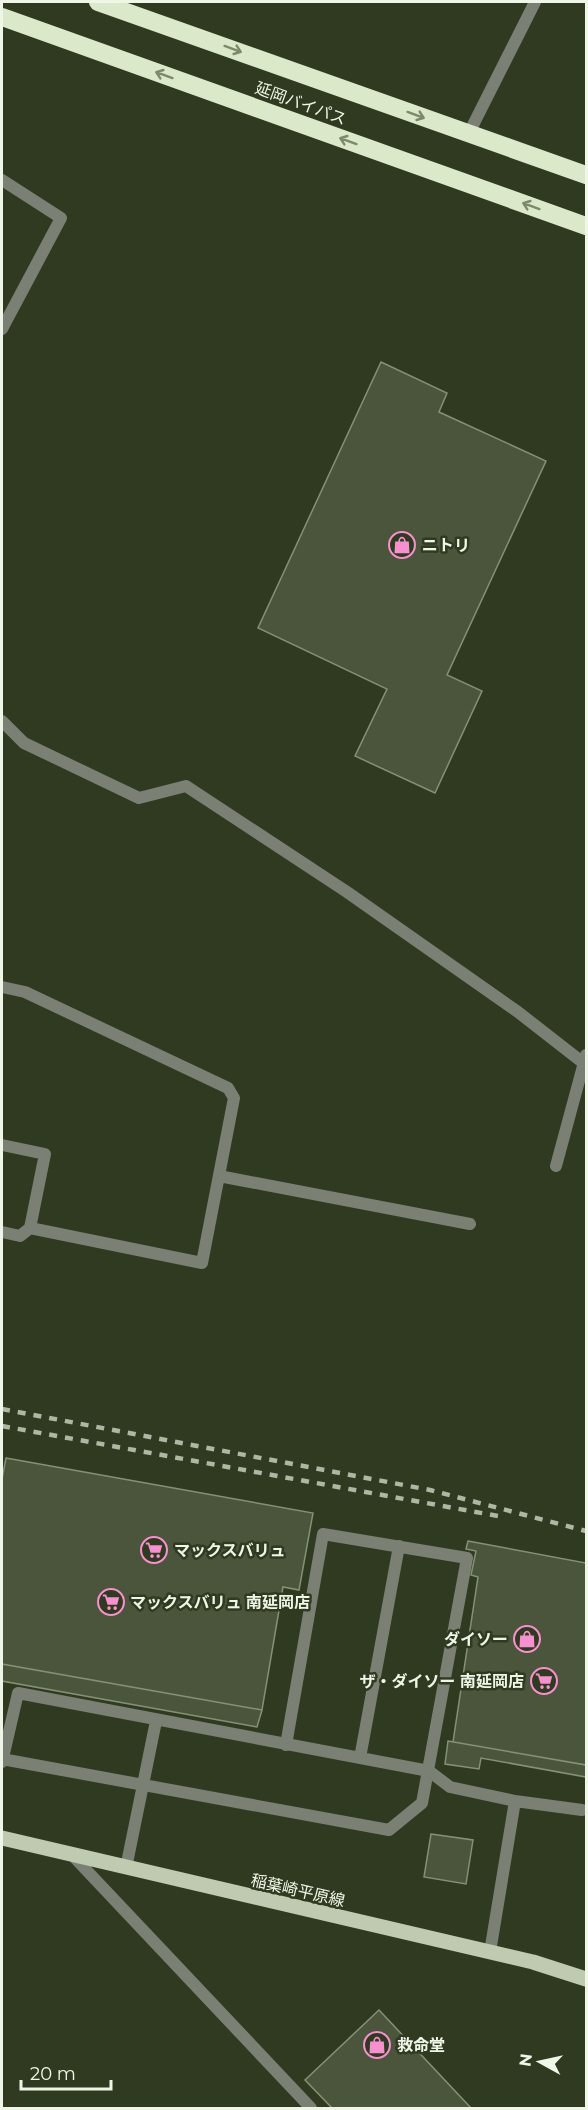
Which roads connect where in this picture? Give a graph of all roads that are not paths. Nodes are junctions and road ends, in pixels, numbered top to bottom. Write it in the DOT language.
graph roads {
  1 [pos="98,2"];
  2 [pos="535,2"];
  3 [pos="2,17"];
  4 [pos="469,134"];
  5 [pos="586,175"];
  6 [pos="2,180"];
  7 [pos="586,226"];
  8 [pos="2,329"];
  9 [pos="2,721"];
  10 [pos="2,987"];
  11 [pos="585,1061"];
  12 [pos="2,1144"];
  13 [pos="556,1166"];
  14 [pos="219,1176"];
  15 [pos="470,1224"];
  16 [pos="30,1228"];
  17 [pos="2,1232"];
  18 [pos="399,1546"];
  19 [pos="156,1721"];
  20 [pos="286,1745"];
  21 [pos="360,1758"];
  22 [pos="2,1761"];
  23 [pos="429,1771"];
  24 [pos="143,1784"];
  25 [pos="516,1801"];
  26 [pos="582,1810"];
  27 [pos="2,1838"];
  28 [pos="73,1856"];
  29 [pos="126,1868"];
  30 [pos="490,1952"];
  31 [pos="586,1979"];
  32 [pos="311,2109"];
  1 -- 4 [label="highway, 延岡バイパス, one-way"];
  2 -- 4 [label="street"];
  7 -- 3 [label="highway, 延岡バイパス, one-way"];
  4 -- 5 [label="highway, 延岡バイパス"];
  6 -- 8 [label="street"];
  9 -- 11 [label="street"];
  10 -- 14 [label="street"];
  11 -- 13 [label="street"];
  12 -- 16 [label="street"];
  14 -- 15 [label="street"];
  14 -- 16 [label="street"];
  16 -- 17 [label="street"];
  18 -- 20 [label="street"];
  18 -- 21 [label="street"];
  18 -- 23 [label="street"];
  19 -- 20 [label="street"];
  19 -- 22 [label="street"];
  19 -- 24 [label="street"];
  20 -- 21 [label="street"];
  21 -- 23 [label="street"];
  22 -- 24 [label="street"];
  23 -- 24 [label="street"];
  23 -- 25 [label="street"];
  24 -- 29 [label="street"];
  25 -- 26 [label="street"];
  25 -- 30 [label="street"];
  27 -- 28 [label="main road, 稲葉崎平原線"];
  28 -- 29 [label="main road, 稲葉崎平原線"];
  28 -- 32 [label="street"];
  29 -- 30 [label="main road, 稲葉崎平原線"];
  30 -- 31 [label="main road, 稲葉崎平原線"];
}
